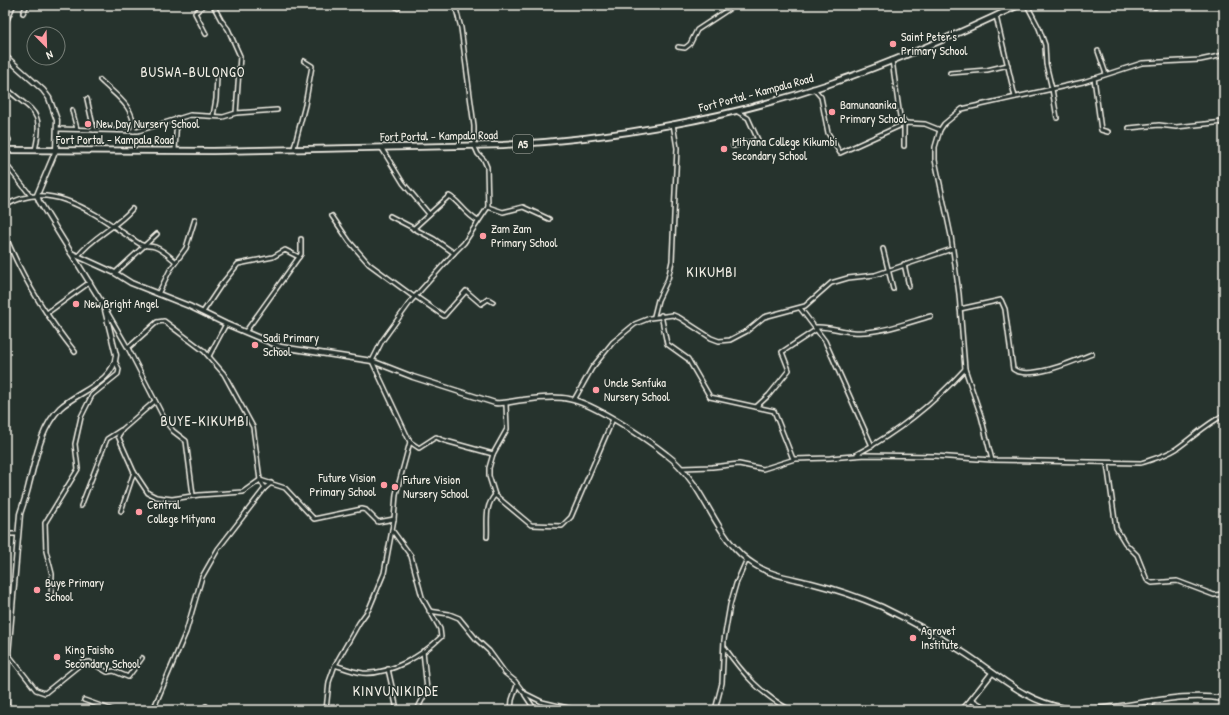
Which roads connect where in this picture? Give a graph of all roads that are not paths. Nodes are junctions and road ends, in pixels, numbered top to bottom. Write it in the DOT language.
graph roads {
  1 [pos="13,5"];
  2 [pos="27,5"];
  3 [pos="204,5"];
  4 [pos="213,5"];
  5 [pos="394,5"];
  6 [pos="425,5"];
  7 [pos="456,5"];
  8 [pos="735,5"];
  9 [pos="1019,5"];
  10 [pos="1027,5"];
  11 [pos="398,8"];
  12 [pos="23,13"];
  13 [pos="996,16"];
  14 [pos="5,23"];
  15 [pos="206,34"];
  16 [pos="678,47"];
  17 [pos="1098,51"];
  18 [pos="1224,54"];
  19 [pos="5,56"];
  20 [pos="892,60"];
  21 [pos="304,61"];
  22 [pos="1008,65"];
  23 [pos="950,73"];
  24 [pos="1106,74"];
  25 [pos="218,76"];
  26 [pos="1094,78"];
  27 [pos="100,80"];
  28 [pos="5,87"];
  29 [pos="813,88"];
  30 [pos="1052,89"];
  31 [pos="1015,97"];
  32 [pos="87,99"];
  33 [pos="72,110"];
  34 [pos="277,110"];
  35 [pos="734,110"];
  36 [pos="236,113"];
  37 [pos="213,116"];
  38 [pos="177,118"];
  39 [pos="1057,118"];
  40 [pos="1224,122"];
  41 [pos="673,124"];
  42 [pos="905,124"];
  43 [pos="1129,128"];
  44 [pos="58,129"];
  45 [pos="76,129"];
  46 [pos="94,130"];
  47 [pos="940,130"];
  48 [pos="134,131"];
  49 [pos="1108,132"];
  50 [pos="5,133"];
  51 [pos="5,145"];
  52 [pos="474,145"];
  53 [pos="381,146"];
  54 [pos="734,146"];
  55 [pos="904,146"];
  56 [pos="294,148"];
  57 [pos="5,150"];
  58 [pos="35,150"];
  59 [pos="56,150"];
  60 [pos="175,150"];
  61 [pos="5,162"];
  62 [pos="38,195"];
  63 [pos="31,196"];
  64 [pos="5,206"];
  65 [pos="488,207"];
  66 [pos="132,209"];
  67 [pos="429,214"];
  68 [pos="332,216"];
  69 [pos="390,216"];
  70 [pos="195,218"];
  71 [pos="549,219"];
  72 [pos="478,220"];
  73 [pos="113,226"];
  74 [pos="413,229"];
  75 [pos="5,234"];
  76 [pos="157,234"];
  77 [pos="301,239"];
  78 [pos="143,246"];
  79 [pos="883,249"];
  80 [pos="952,249"];
  81 [pos="454,252"];
  82 [pos="71,253"];
  83 [pos="78,256"];
  84 [pos="299,257"];
  85 [pos="175,261"];
  86 [pos="904,264"];
  87 [pos="889,270"];
  88 [pos="115,273"];
  89 [pos="90,282"];
  90 [pos="909,286"];
  91 [pos="893,289"];
  92 [pos="158,294"];
  93 [pos="414,297"];
  94 [pos="493,302"];
  95 [pos="104,306"];
  96 [pos="800,308"];
  97 [pos="960,308"];
  98 [pos="202,312"];
  99 [pos="47,313"];
  100 [pos="661,315"];
  101 [pos="654,316"];
  102 [pos="931,316"];
  103 [pos="226,324"];
  104 [pos="817,328"];
  105 [pos="246,331"];
  106 [pos="128,348"];
  107 [pos="75,352"];
  108 [pos="1092,354"];
  109 [pos="209,356"];
  110 [pos="372,361"];
  111 [pos="116,363"];
  112 [pos="965,369"];
  113 [pos="574,400"];
  114 [pos="155,401"];
  115 [pos="506,404"];
  116 [pos="756,407"];
  117 [pos="1224,415"];
  118 [pos="613,419"];
  119 [pos="123,429"];
  120 [pos="410,442"];
  121 [pos="872,446"];
  122 [pos="493,454"];
  123 [pos="856,455"];
  124 [pos="793,459"];
  125 [pos="992,460"];
  126 [pos="1107,463"];
  127 [pos="682,468"];
  128 [pos="134,472"];
  129 [pos="260,480"];
  130 [pos="271,483"];
  131 [pos="265,488"];
  132 [pos="193,495"];
  133 [pos="495,495"];
  134 [pos="81,506"];
  135 [pos="121,511"];
  136 [pos="394,519"];
  137 [pos="392,530"];
  138 [pos="5,534"];
  139 [pos="18,534"];
  140 [pos="487,537"];
  141 [pos="747,559"];
  142 [pos="1224,594"];
  143 [pos="51,597"];
  144 [pos="430,612"];
  145 [pos="725,648"];
  146 [pos="423,651"];
  147 [pos="8,654"];
  148 [pos="142,658"];
  149 [pos="335,665"];
  150 [pos="388,669"];
  151 [pos="992,673"];
  152 [pos="517,685"];
  153 [pos="5,691"];
  154 [pos="524,693"];
  155 [pos="1224,699"];
  156 [pos="84,700"];
  157 [pos="971,700"];
  158 [pos="1152,701"];
  159 [pos="396,705"];
  160 [pos="1058,708"];
  161 [pos="7,710"];
  162 [pos="112,710"];
  163 [pos="153,710"];
  164 [pos="326,710"];
  165 [pos="417,710"];
  166 [pos="511,710"];
  167 [pos="535,710"];
  168 [pos="576,710"];
  169 [pos="715,710"];
  170 [pos="790,710"];
  171 [pos="962,710"];
  172 [pos="989,710"];
  173 [pos="1148,710"];
  1 -- 14 [label="street"];
  2 -- 12 [label="street"];
  3 -- 15 [label="street"];
  4 -- 36 [label="street"];
  5 -- 11 [label="street"];
  6 -- 7 [label="street"];
  7 -- 52 [label="street"];
  8 -- 16 [label="street"];
  9 -- 13 [label="main road, Fort Portal - Kampala Road / A5"];
  10 -- 30 [label="street"];
  13 -- 20 [label="main road, Fort Portal - Kampala Road / A5"];
  13 -- 22 [label="street"];
  17 -- 24 [label="street"];
  18 -- 24 [label="street"];
  19 -- 44 [label="street"];
  20 -- 29 [label="main road, Fort Portal - Kampala Road / A5"];
  20 -- 42 [label="street"];
  21 -- 56 [label="street"];
  22 -- 23 [label="street"];
  22 -- 31 [label="street"];
  24 -- 26 [label="street"];
  25 -- 37 [label="street"];
  26 -- 30 [label="street"];
  26 -- 49 [label="street"];
  27 -- 48 [label="street"];
  28 -- 58 [label="street"];
  29 -- 35 [label="main road, Fort Portal - Kampala Road / A5"];
  29 -- 42 [label="street"];
  30 -- 31 [label="street"];
  30 -- 39 [label="street"];
  31 -- 47 [label="street"];
  32 -- 46 [label="street"];
  33 -- 45 [label="street"];
  34 -- 36 [label="street"];
  35 -- 41 [label="main road, Fort Portal - Kampala Road / A5"];
  35 -- 54 [label="street"];
  36 -- 37 [label="street"];
  37 -- 38 [label="street"];
  38 -- 48 [label="street"];
  38 -- 60 [label="street"];
  40 -- 43 [label="street"];
  41 -- 52 [label="main road, Fort Portal - Kampala Road / A5"];
  41 -- 101 [label="street"];
  42 -- 47 [label="street"];
  42 -- 55 [label="street"];
  44 -- 45 [label="street"];
  44 -- 59 [label="street"];
  45 -- 46 [label="street"];
  46 -- 48 [label="street"];
  47 -- 80 [label="street"];
  50 -- 51 [label="street"];
  52 -- 53 [label="main road, Fort Portal - Kampala Road / A5"];
  52 -- 65 [label="street"];
  53 -- 56 [label="main road, Fort Portal - Kampala Road / A5"];
  53 -- 67 [label="street"];
  56 -- 60 [label="main road, Fort Portal - Kampala Road / A5"];
  57 -- 58 [label="main road, Fort Portal - Kampala Road / A5"];
  58 -- 59 [label="main road, Fort Portal - Kampala Road / A5"];
  59 -- 60 [label="main road, Fort Portal - Kampala Road / A5"];
  59 -- 62 [label="street"];
  61 -- 63 [label="street"];
  62 -- 63 [label="street"];
  62 -- 73 [label="street"];
  62 -- 82 [label="street"];
  63 -- 64 [label="street"];
  65 -- 71 [label="street"];
  65 -- 72 [label="street"];
  66 -- 73 [label="street"];
  67 -- 72 [label="street"];
  67 -- 74 [label="street"];
  68 -- 93 [label="street"];
  69 -- 74 [label="street"];
  70 -- 85 [label="street"];
  72 -- 81 [label="street"];
  73 -- 78 [label="street"];
  73 -- 83 [label="street"];
  74 -- 81 [label="street"];
  75 -- 99 [label="street"];
  76 -- 78 [label="street"];
  77 -- 84 [label="street"];
  78 -- 85 [label="street"];
  78 -- 88 [label="street"];
  79 -- 87 [label="street"];
  80 -- 86 [label="street"];
  80 -- 97 [label="street"];
  81 -- 93 [label="street"];
  82 -- 83 [label="street"];
  82 -- 89 [label="street"];
  83 -- 88 [label="street"];
  84 -- 98 [label="street"];
  84 -- 105 [label="street"];
  85 -- 92 [label="street"];
  86 -- 87 [label="street"];
  86 -- 90 [label="street"];
  87 -- 91 [label="street"];
  87 -- 96 [label="street"];
  88 -- 92 [label="street"];
  89 -- 95 [label="street"];
  89 -- 99 [label="street"];
  92 -- 98 [label="street"];
  93 -- 94 [label="street"];
  93 -- 110 [label="street"];
  95 -- 106 [label="street"];
  95 -- 111 [label="street"];
  96 -- 100 [label="street"];
  96 -- 104 [label="street"];
  97 -- 108 [label="street"];
  97 -- 112 [label="street"];
  98 -- 103 [label="street"];
  99 -- 107 [label="street"];
  100 -- 101 [label="street"];
  100 -- 116 [label="street"];
  101 -- 113 [label="street"];
  102 -- 104 [label="street"];
  103 -- 105 [label="street"];
  103 -- 109 [label="street"];
  104 -- 116 [label="street"];
  104 -- 121 [label="street"];
  105 -- 110 [label="street"];
  106 -- 109 [label="street"];
  106 -- 114 [label="street"];
  109 -- 129 [label="street"];
  110 -- 115 [label="street"];
  110 -- 120 [label="street"];
  111 -- 139 [label="street"];
  111 -- 143 [label="street"];
  112 -- 121 [label="street"];
  112 -- 125 [label="street"];
  113 -- 115 [label="street"];
  113 -- 118 [label="street"];
  114 -- 119 [label="street"];
  114 -- 132 [label="street"];
  115 -- 122 [label="street"];
  116 -- 124 [label="street"];
  117 -- 126 [label="street"];
  118 -- 127 [label="street"];
  118 -- 133 [label="street"];
  119 -- 128 [label="street"];
  119 -- 134 [label="street"];
  120 -- 122 [label="street"];
  120 -- 136 [label="street"];
  121 -- 123 [label="street"];
  122 -- 133 [label="street"];
  123 -- 124 [label="street"];
  123 -- 125 [label="street"];
  124 -- 127 [label="street"];
  125 -- 126 [label="street"];
  126 -- 142 [label="street"];
  127 -- 141 [label="street"];
  128 -- 132 [label="street"];
  128 -- 135 [label="street"];
  129 -- 130 [label="street"];
  129 -- 131 [label="street"];
  129 -- 132 [label="street"];
  130 -- 131 [label="street"];
  130 -- 136 [label="street"];
  131 -- 163 [label="street"];
  133 -- 140 [label="street"];
  136 -- 137 [label="street"];
  137 -- 144 [label="street"];
  137 -- 149 [label="street"];
  138 -- 139 [label="street"];
  139 -- 147 [label="street"];
  141 -- 145 [label="street"];
  141 -- 151 [label="street"];
  144 -- 146 [label="street"];
  144 -- 152 [label="street"];
  145 -- 169 [label="street"];
  145 -- 170 [label="street"];
  146 -- 150 [label="street"];
  146 -- 165 [label="street"];
  147 -- 148 [label="street"];
  147 -- 153 [label="street"];
  149 -- 150 [label="street"];
  149 -- 164 [label="street"];
  150 -- 159 [label="street"];
  151 -- 157 [label="street"];
  151 -- 160 [label="street"];
  152 -- 154 [label="street"];
  152 -- 166 [label="street"];
  153 -- 161 [label="street"];
  154 -- 167 [label="street"];
  154 -- 168 [label="street"];
  155 -- 158 [label="street"];
  156 -- 162 [label="street"];
  157 -- 171 [label="street"];
  157 -- 172 [label="street"];
  158 -- 160 [label="street"];
  158 -- 173 [label="street"];
}
